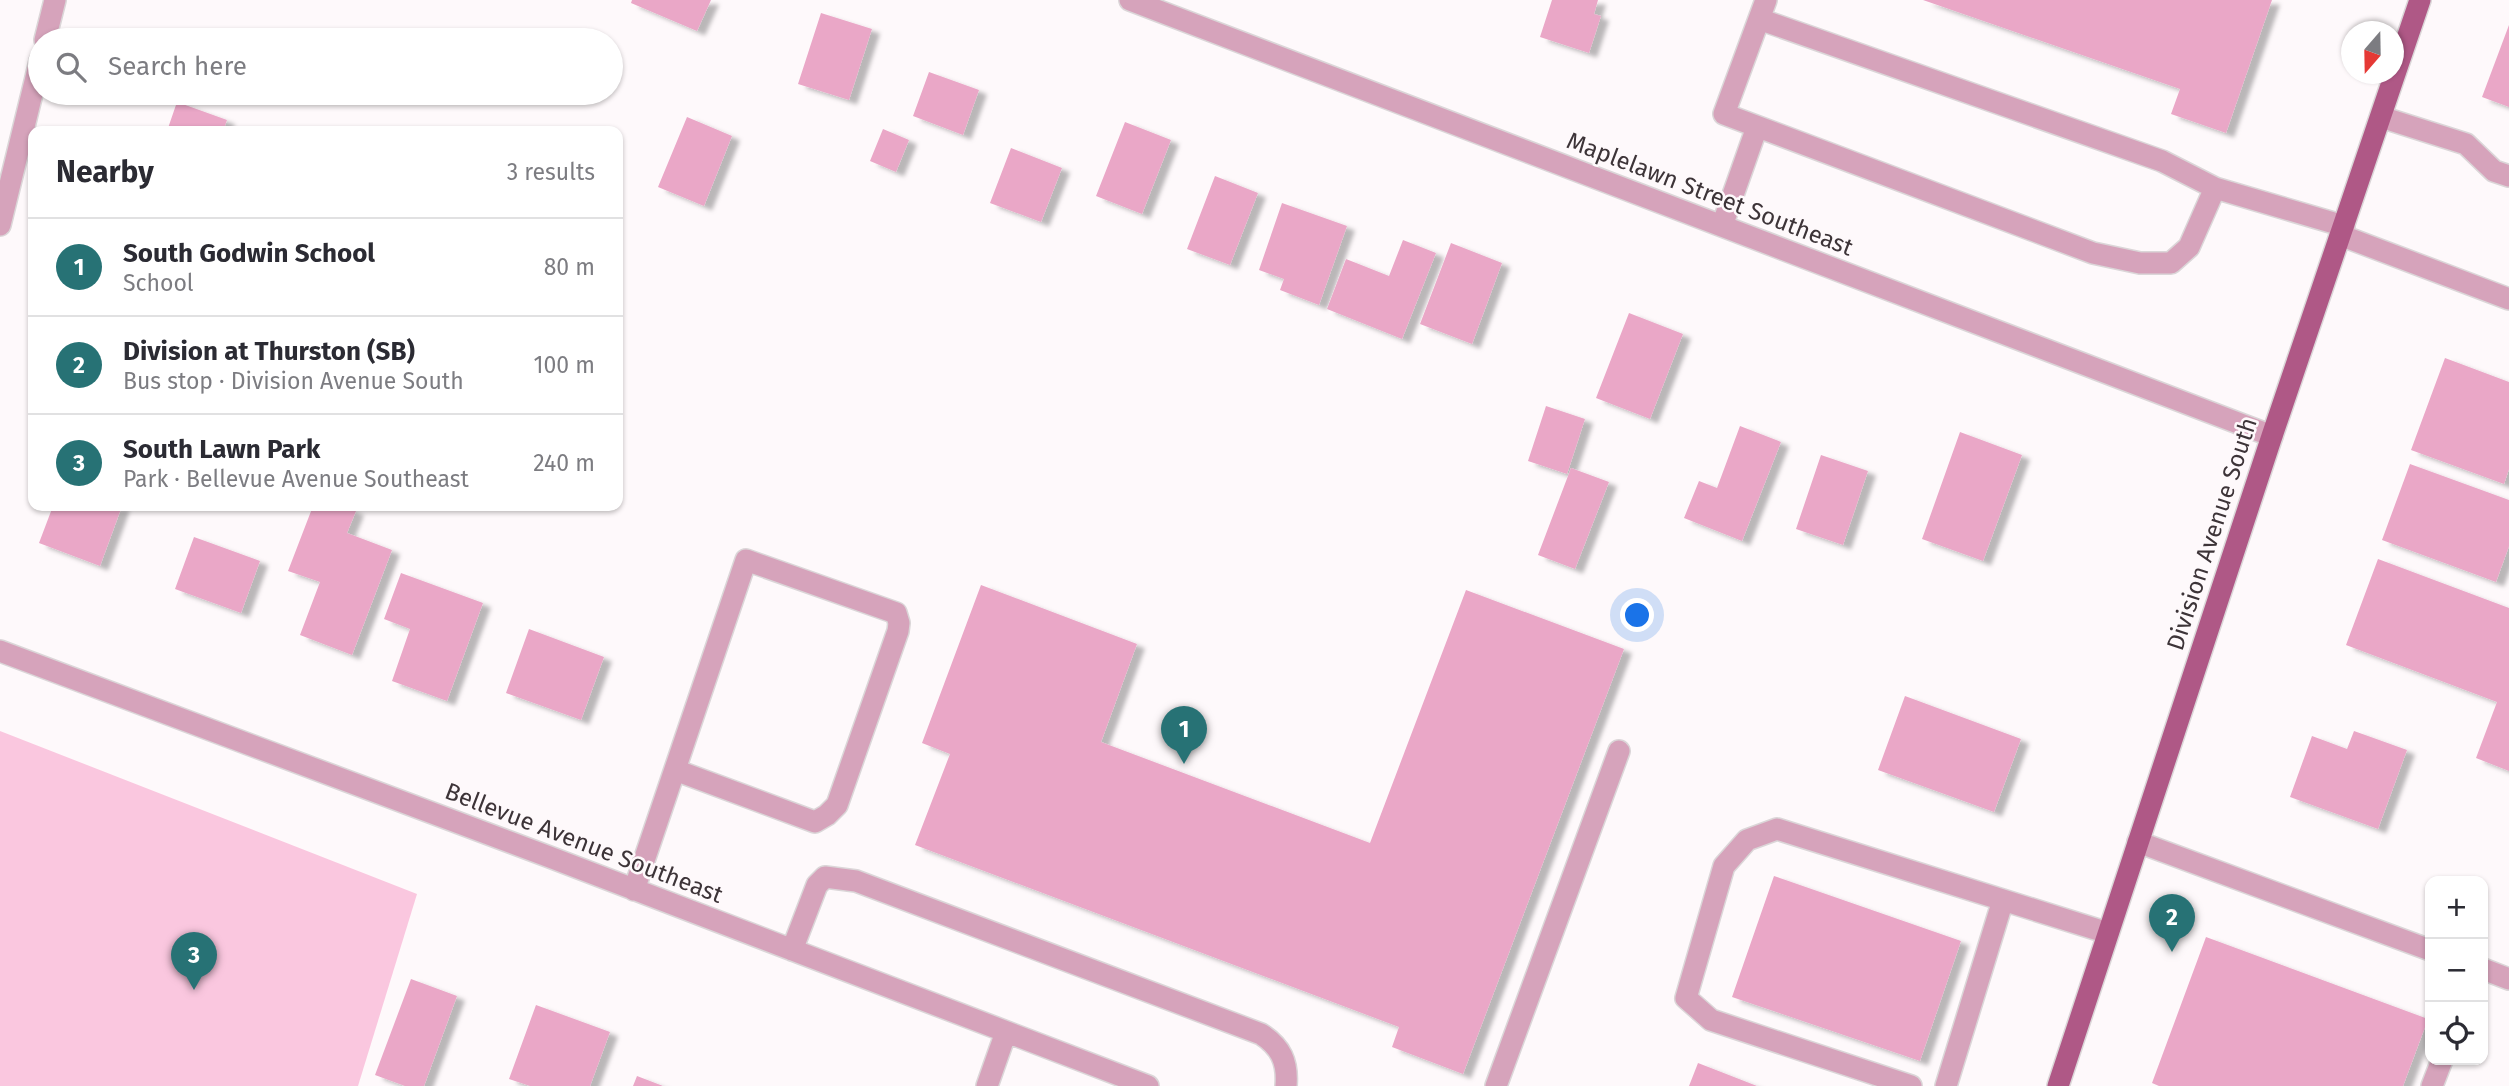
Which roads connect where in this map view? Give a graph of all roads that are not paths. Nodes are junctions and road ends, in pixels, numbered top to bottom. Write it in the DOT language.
graph roads {
  1 [pos="55,0"];
  2 [pos="1130,0"];
  3 [pos="2420,0"];
  4 [pos="1762,10"];
  5 [pos="48,28"];
  6 [pos="29,105"];
  7 [pos="2381,117"];
  8 [pos="1757,127"];
  9 [pos="2509,176"];
  10 [pos="2215,188"];
  11 [pos="0,225"];
  12 [pos="1722,226"];
  13 [pos="2342,230"];
  14 [pos="2509,299"];
  15 [pos="2273,436"];
  16 [pos="0,651"];
  17 [pos="1619,751"];
  18 [pos="675,770"];
  19 [pos="2138,842"];
  20 [pos="634,890"];
  21 [pos="2003,900"];
  22 [pos="2108,933"];
  23 [pos="2425,948"];
  24 [pos="792,950"];
  25 [pos="2488,971"];
  26 [pos="2509,979"];
  27 [pos="1006,1032"];
  28 [pos="2440,1065"];
  29 [pos="987,1086"];
  30 [pos="1148,1086"];
  31 [pos="1286,1086"];
  32 [pos="1496,1086"];
  33 [pos="1911,1086"];
  34 [pos="1946,1086"];
  35 [pos="2058,1086"];
  36 [pos="2432,1086"];
  1 -- 5 [label="street"];
  2 -- 12 [label="street, Maplelawn Street Southeast"];
  3 -- 7 [label="main road, Division Avenue South"];
  4 -- 8 [label="street"];
  4 -- 10 [label="street"];
  6 -- 11 [label="street"];
  7 -- 9 [label="street"];
  7 -- 13 [label="main road, Division Avenue South"];
  8 -- 10 [label="street"];
  8 -- 12 [label="street"];
  10 -- 13 [label="street"];
  12 -- 15 [label="street, Maplelawn Street Southeast"];
  13 -- 14 [label="street"];
  13 -- 15 [label="main road, Division Avenue South"];
  15 -- 19 [label="main road, Division Avenue South"];
  16 -- 20 [label="street, Bellevue Avenue Southeast"];
  17 -- 32 [label="street"];
  18 -- 18 [label="street"];
  18 -- 20 [label="street"];
  19 -- 22 [label="main road, Division Avenue South"];
  19 -- 23 [label="street"];
  20 -- 24 [label="street, Bellevue Avenue Southeast"];
  21 -- 22 [label="street"];
  21 -- 33 [label="street"];
  21 -- 34 [label="street"];
  22 -- 35 [label="main road, Division Avenue South"];
  24 -- 27 [label="street, Bellevue Avenue Southeast"];
  24 -- 31 [label="street"];
  25 -- 26 [label="street"];
  27 -- 29 [label="street"];
  27 -- 30 [label="street, Bellevue Avenue Southeast"];
  28 -- 36 [label="street"];
}
